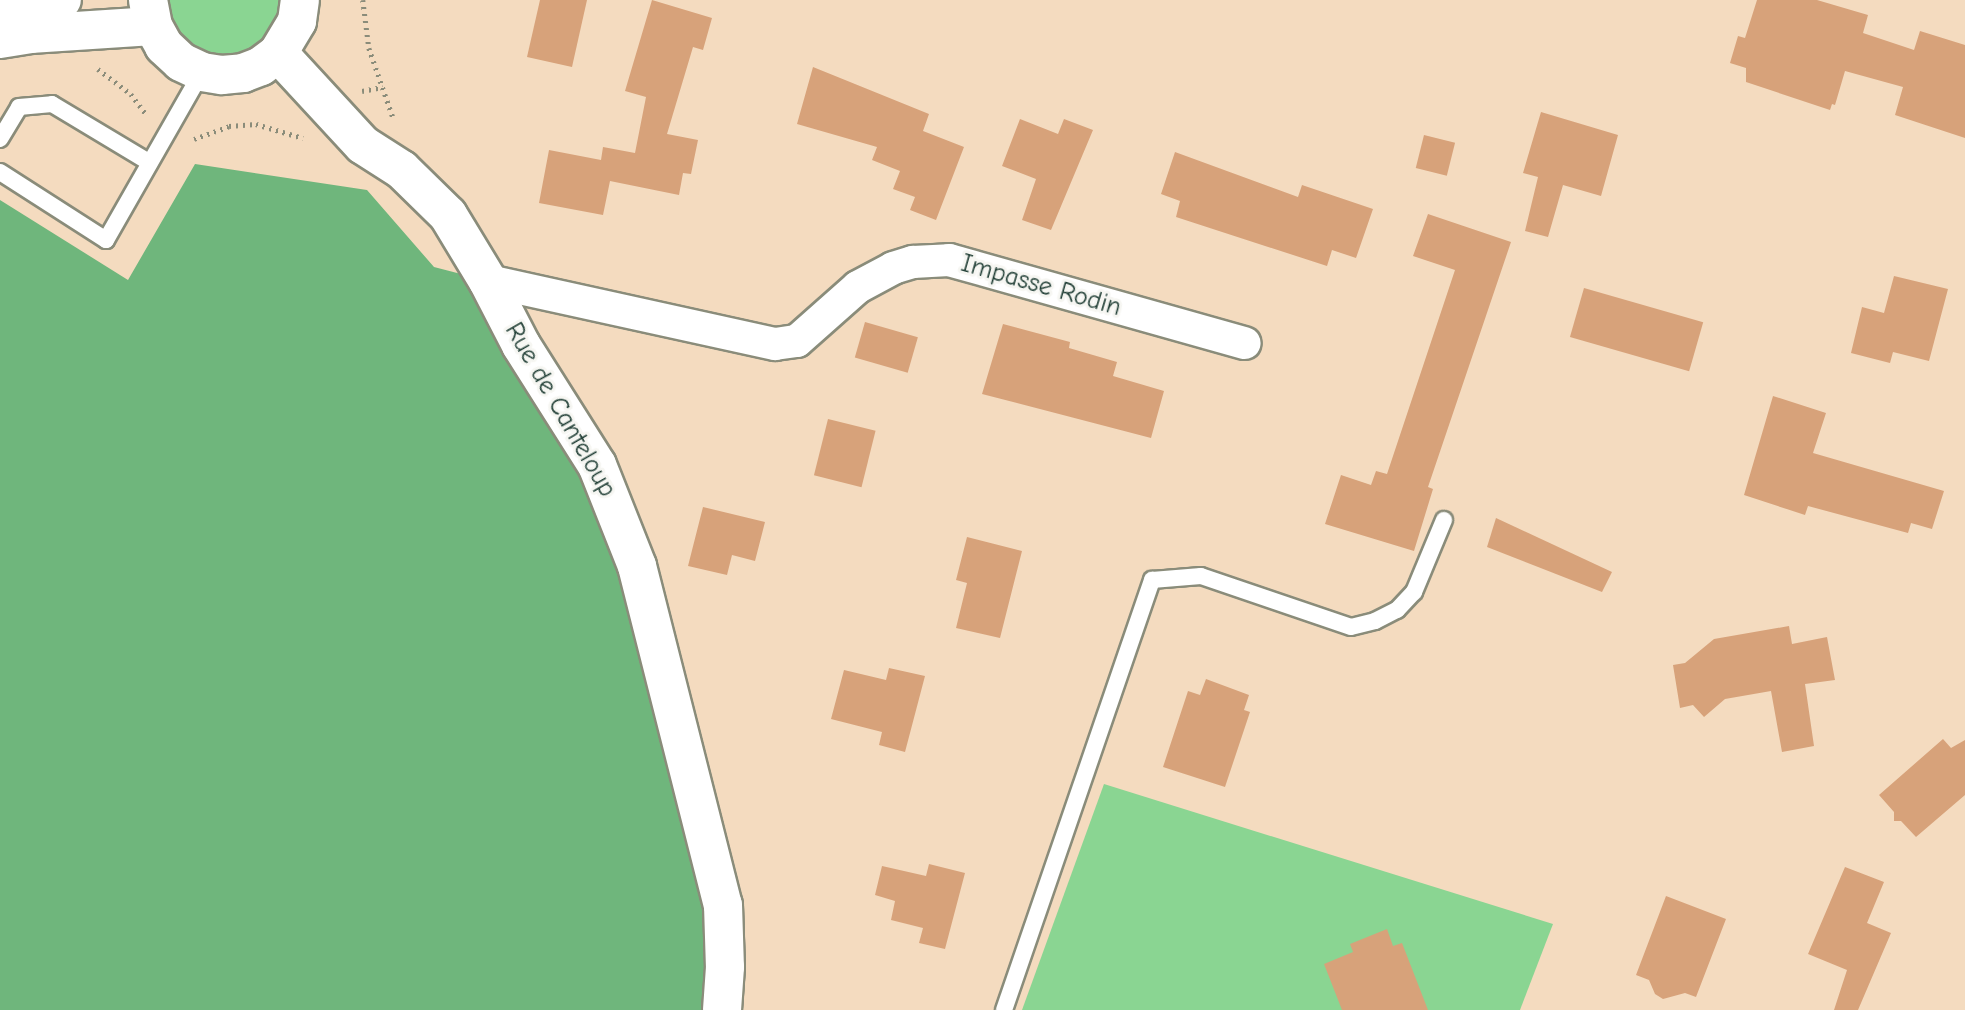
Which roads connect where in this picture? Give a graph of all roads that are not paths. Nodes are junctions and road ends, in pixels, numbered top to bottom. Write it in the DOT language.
graph roads {
  1 [pos="62,0"];
  2 [pos="300,0"];
  3 [pos="0,12"];
  4 [pos="151,13"];
  5 [pos="0,39"];
  6 [pos="278,53"];
  7 [pos="202,72"];
  8 [pos="0,139"];
  9 [pos="150,163"];
  10 [pos="0,172"];
  11 [pos="488,281"];
  12 [pos="1245,343"];
  13 [pos="1444,520"];
  14 [pos="722,1010"];
  15 [pos="1004,1010"];
  1 -- 3 [label="street"];
  2 -- 6 [label="street"];
  4 -- 5 [label="street"];
  4 -- 7 [label="street"];
  6 -- 7 [label="street"];
  6 -- 11 [label="street, Rue de Canteloup"];
  7 -- 9 [label="lane"];
  8 -- 9 [label="lane"];
  9 -- 10 [label="lane"];
  11 -- 12 [label="street, Impasse Rodin"];
  11 -- 14 [label="street, Rue de Canteloup"];
  13 -- 15 [label="lane"];
}
